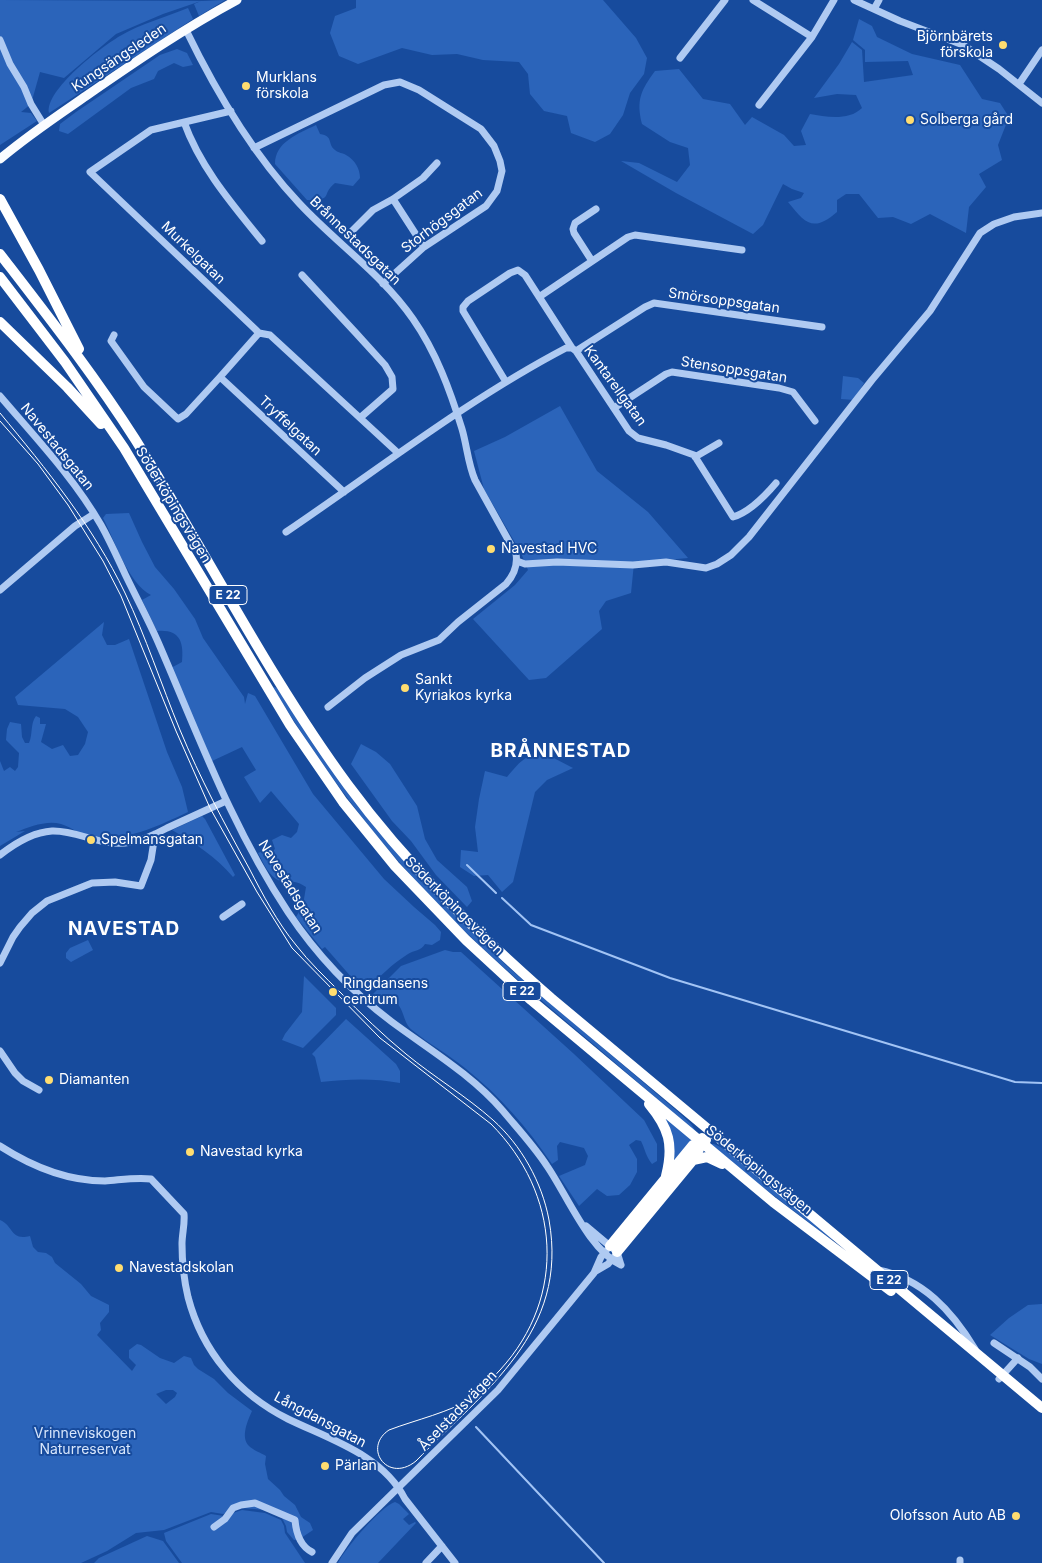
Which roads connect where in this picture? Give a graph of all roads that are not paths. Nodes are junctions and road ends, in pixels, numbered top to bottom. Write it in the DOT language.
graph roads {
  1 [pos="237,0"];
  2 [pos="725,0"];
  3 [pos="753,0"];
  4 [pos="834,0"];
  5 [pos="854,0"];
  6 [pos="878,0"];
  7 [pos="874,9"];
  8 [pos="186,30"];
  9 [pos="812,37"];
  10 [pos="0,40"];
  11 [pos="1041,53"];
  12 [pos="680,58"];
  13 [pos="1018,84"];
  14 [pos="1042,103"];
  15 [pos="759,105"];
  16 [pos="230,111"];
  17 [pos="184,122"];
  18 [pos="44,125"];
  19 [pos="18,143"];
  20 [pos="254,148"];
  21 [pos="0,153"];
  22 [pos="0,159"];
  23 [pos="437,163"];
  24 [pos="0,199"];
  25 [pos="393,199"];
  26 [pos="596,209"];
  27 [pos="1042,213"];
  28 [pos="348,235"];
  29 [pos="262,241"];
  30 [pos="424,247"];
  31 [pos="742,250"];
  32 [pos="0,254"];
  33 [pos="592,261"];
  34 [pos="302,275"];
  35 [pos="0,277"];
  36 [pos="383,284"];
  37 [pos="539,297"];
  38 [pos="0,322"];
  39 [pos="822,328"];
  40 [pos="259,333"];
  41 [pos="114,335"];
  42 [pos="574,349"];
  43 [pos="89,370"];
  44 [pos="220,377"];
  45 [pos="506,382"];
  46 [pos="0,396"];
  47 [pos="614,408"];
  48 [pos="457,414"];
  49 [pos="361,417"];
  50 [pos="815,421"];
  51 [pos="719,443"];
  52 [pos="124,448"];
  53 [pos="398,453"];
  54 [pos="695,457"];
  55 [pos="776,483"];
  56 [pos="344,492"];
  57 [pos="94,514"];
  58 [pos="286,532"];
  59 [pos="517,561"];
  60 [pos="0,590"];
  61 [pos="328,707"];
  62 [pos="226,801"];
  63 [pos="155,834"];
  64 [pos="0,855"];
  65 [pos="242,904"];
  66 [pos="223,917"];
  67 [pos="0,963"];
  68 [pos="0,1052"];
  69 [pos="632,1084"];
  70 [pos="40,1090"];
  71 [pos="697,1121"];
  72 [pos="702,1141"];
  73 [pos="725,1142"];
  74 [pos="0,1146"];
  75 [pos="692,1160"];
  76 [pos="666,1179"];
  77 [pos="773,1202"];
  78 [pos="611,1253"];
  79 [pos="875,1269"];
  80 [pos="994,1342"];
  81 [pos="976,1352"];
  82 [pos="1018,1358"];
  83 [pos="1001,1377"];
  84 [pos="1042,1379"];
  85 [pos="1042,1408"];
  86 [pos="1042,1416"];
  87 [pos="399,1488"];
  88 [pos="214,1527"];
  89 [pos="442,1546"];
  90 [pos="312,1552"];
  91 [pos="332,1563"];
  92 [pos="426,1563"];
  93 [pos="455,1563"];
  1 -- 8 [label="main road, Kungsängsleden"];
  2 -- 12 [label="street"];
  3 -- 9 [label="street"];
  4 -- 9 [label="street"];
  5 -- 7 [label="street"];
  6 -- 7 [label="street"];
  7 -- 13 [label="street"];
  8 -- 16 [label="street, Brånnestadsgatan"];
  8 -- 18 [label="main road, Kungsängsleden"];
  9 -- 15 [label="street"];
  10 -- 18 [label="street"];
  11 -- 13 [label="street"];
  13 -- 14 [label="street"];
  16 -- 17 [label="street, Murkelgatan"];
  16 -- 20 [label="street, Brånnestadsgatan"];
  17 -- 29 [label="street"];
  17 -- 40 [label="street, Murkelgatan"];
  18 -- 19 [label="main road, Kungsängsleden"];
  19 -- 21 [label="main road, Kungsängsleden"];
  19 -- 22 [label="main road, Kungsängsleden"];
  20 -- 30 [label="street, Storhögsgatan"];
  20 -- 36 [label="street, Brånnestadsgatan"];
  23 -- 25 [label="street"];
  24 -- 43 [label="highway"];
  25 -- 28 [label="street"];
  25 -- 30 [label="street"];
  26 -- 33 [label="street"];
  27 -- 59 [label="street"];
  30 -- 36 [label="street, Storhögsgatan"];
  31 -- 33 [label="street"];
  32 -- 43 [label="highway, Söderköpingsvägen / E 22"];
  33 -- 37 [label="street"];
  34 -- 49 [label="street"];
  35 -- 52 [label="highway, Söderköpingsvägen / E 22"];
  36 -- 48 [label="street, Brånnestadsgatan"];
  37 -- 42 [label="street, Kantarellgatan"];
  37 -- 45 [label="street, Kantarellgatan"];
  38 -- 52 [label="highway"];
  39 -- 42 [label="street, Smörsoppsgatan"];
  40 -- 44 [label="street"];
  40 -- 49 [label="street, Murkelgatan"];
  41 -- 44 [label="street"];
  42 -- 45 [label="street, Kantarellgatan"];
  42 -- 47 [label="street, Kantarellgatan"];
  43 -- 71 [label="highway, Söderköpingsvägen / E 22"];
  44 -- 56 [label="street, Tryffelgatan"];
  45 -- 48 [label="street, Kantarellgatan"];
  46 -- 57 [label="street, Navestadsgatan"];
  47 -- 50 [label="street, Stensoppsgatan"];
  47 -- 54 [label="street, Kantarellgatan"];
  48 -- 53 [label="street"];
  48 -- 59 [label="street, Brånnestadsgatan"];
  49 -- 53 [label="street, Murkelgatan"];
  51 -- 54 [label="street"];
  52 -- 69 [label="highway, Söderköpingsvägen / E 22"];
  53 -- 56 [label="street"];
  54 -- 55 [label="street"];
  56 -- 58 [label="street"];
  57 -- 60 [label="street"];
  57 -- 62 [label="street, Navestadsgatan"];
  59 -- 61 [label="street"];
  62 -- 63 [label="street"];
  62 -- 78 [label="street, Navestadsgatan"];
  63 -- 64 [label="street"];
  63 -- 67 [label="street"];
  65 -- 66 [label="street"];
  68 -- 70 [label="street"];
  69 -- 72 [label="highway, Söderköpingsvägen / E 22"];
  69 -- 76 [label="highway"];
  71 -- 72 [label="highway"];
  71 -- 73 [label="highway, Söderköpingsvägen / E 22"];
  72 -- 73 [label="highway"];
  72 -- 75 [label="highway"];
  72 -- 76 [label="highway"];
  72 -- 77 [label="highway, Söderköpingsvägen / E 22"];
  73 -- 79 [label="highway, Söderköpingsvägen / E 22"];
  74 -- 87 [label="street, Långdansgatan"];
  75 -- 77 [label="highway"];
  75 -- 78 [label="highway"];
  76 -- 78 [label="highway"];
  77 -- 83 [label="highway, Söderköpingsvägen / E 22"];
  78 -- 87 [label="street, Åselstadsvägen"];
  79 -- 81 [label="highway, Söderköpingsvägen / E 22"];
  79 -- 81 [label="street, Söderköpingsvägen"];
  80 -- 82 [label="street"];
  81 -- 83 [label="highway, Söderköpingsvägen / E 22"];
  82 -- 83 [label="street"];
  82 -- 84 [label="street"];
  83 -- 85 [label="highway, Söderköpingsvägen / E 22"];
  83 -- 86 [label="highway, Söderköpingsvägen / E 22"];
  87 -- 89 [label="street, Långdansgatan"];
  87 -- 91 [label="street, Åselstadsvägen"];
  88 -- 90 [label="street"];
  89 -- 92 [label="street"];
  89 -- 93 [label="street, Långdansgatan"];
}
